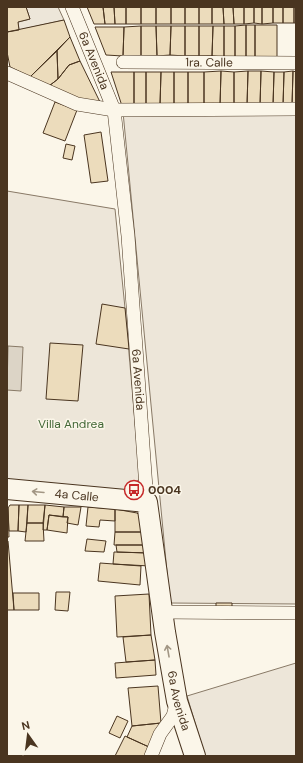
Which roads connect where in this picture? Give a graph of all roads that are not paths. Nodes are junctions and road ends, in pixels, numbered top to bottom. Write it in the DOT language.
graph roads {
  1 [pos="74,9"];
  2 [pos="123,62"];
  3 [pos="296,63"];
  4 [pos="7,73"];
  5 [pos="296,109"];
  6 [pos="114,110"];
  7 [pos="7,489"];
  8 [pos="147,502"];
  9 [pos="162,612"];
  10 [pos="296,613"];
  11 [pos="177,700"];
  12 [pos="151,756"];
  13 [pos="195,756"];
  1 -- 6 [label="street, 6a Avenida"];
  2 -- 3 [label="street, 1ra. Calle"];
  4 -- 6 [label="street"];
  5 -- 6 [label="street"];
  6 -- 8 [label="street, 6a Avenida"];
  8 -- 7 [label="main road, 4a Calle, one-way"];
  8 -- 9 [label="main road, 6a Avenida"];
  9 -- 10 [label="street"];
  11 -- 9 [label="main road, 6a Avenida, one-way"];
  11 -- 12 [label="street"];
  11 -- 13 [label="main road, 6a Avenida"];
}
